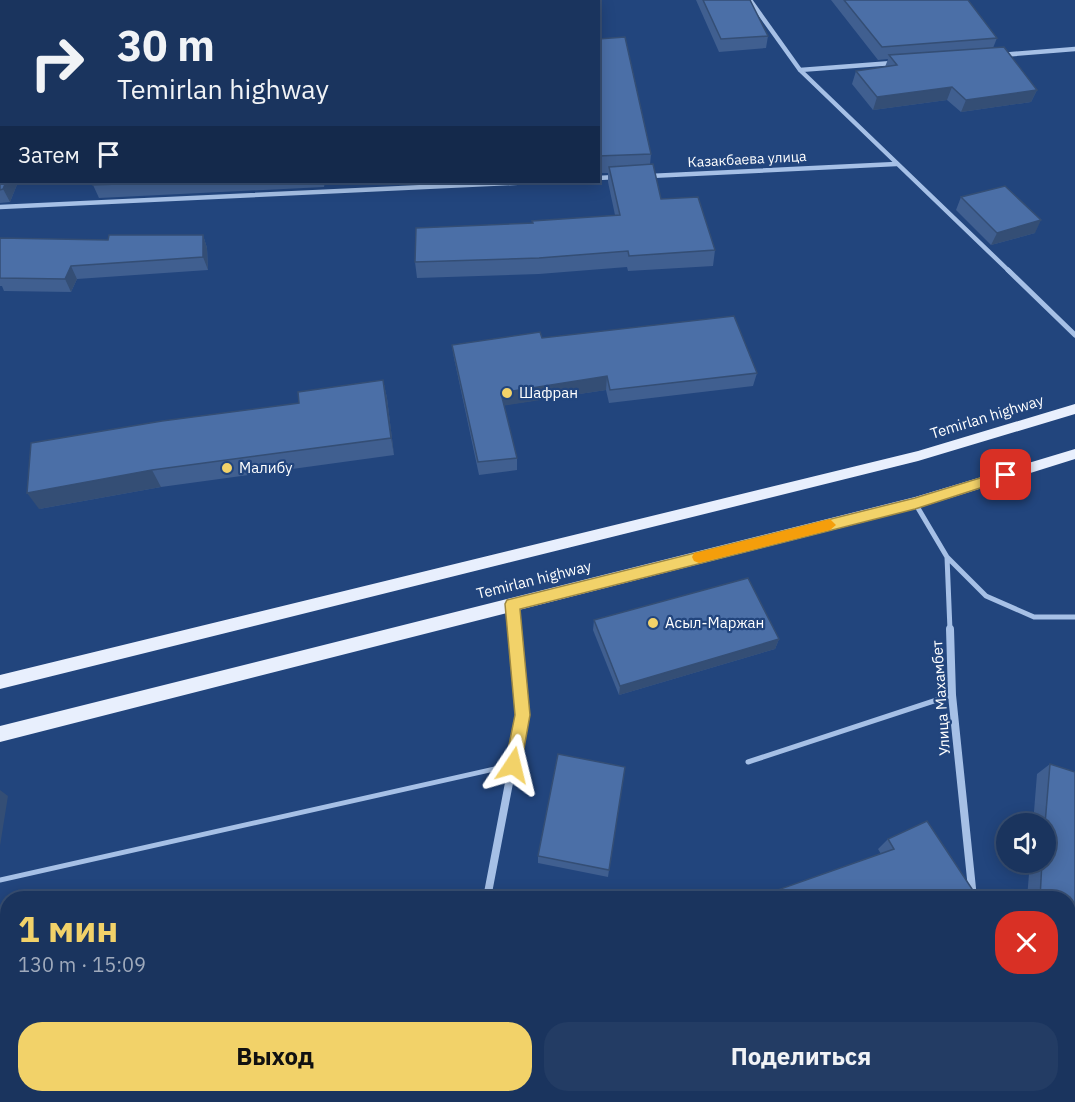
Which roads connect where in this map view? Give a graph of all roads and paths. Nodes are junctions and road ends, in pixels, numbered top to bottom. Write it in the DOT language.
graph roads {
  1 [pos="750,0"];
  2 [pos="1075,50"];
  3 [pos="991,56"];
  4 [pos="896,63"];
  5 [pos="800,70"];
  6 [pos="896,164"];
  7 [pos="646,176"];
  8 [pos="622,177"];
  9 [pos="600,178"];
  10 [pos="512,183"];
  11 [pos="0,207"];
  12 [pos="1075,335"];
  13 [pos="1075,409"];
  14 [pos="1075,454"];
  15 [pos="915,503"];
  16 [pos="947,557"];
  17 [pos="512,604"];
  18 [pos="1075,617"];
  19 [pos="0,682"];
  20 [pos="952,695"];
  21 [pos="0,734"];
  22 [pos="748,762"];
  23 [pos="513,765"];
  24 [pos="0,880"];
  25 [pos="489,891"];
  26 [pos="972,891"];
  1 -- 5 [label="street"];
  2 -- 3 [label="street"];
  4 -- 5 [label="street"];
  5 -- 6 [label="street"];
  6 -- 7 [label="street, Казакбаева улица"];
  6 -- 12 [label="street"];
  8 -- 9 [label="street"];
  10 -- 11 [label="street"];
  13 -- 19 [label="main road, Temirlan highway"];
  14 -- 15 [label="main road, Temirlan highway"];
  15 -- 16 [label="street, Улица Махамбет"];
  15 -- 17 [label="main road, Temirlan highway"];
  16 -- 18 [label="street"];
  16 -- 20 [label="street, Улица Махамбет"];
  17 -- 21 [label="main road, Temirlan highway"];
  17 -- 23 [label="street"];
  20 -- 22 [label="lane"];
  20 -- 26 [label="street, Улица Махамбет"];
  23 -- 24 [label="lane"];
  23 -- 25 [label="street"];
}
